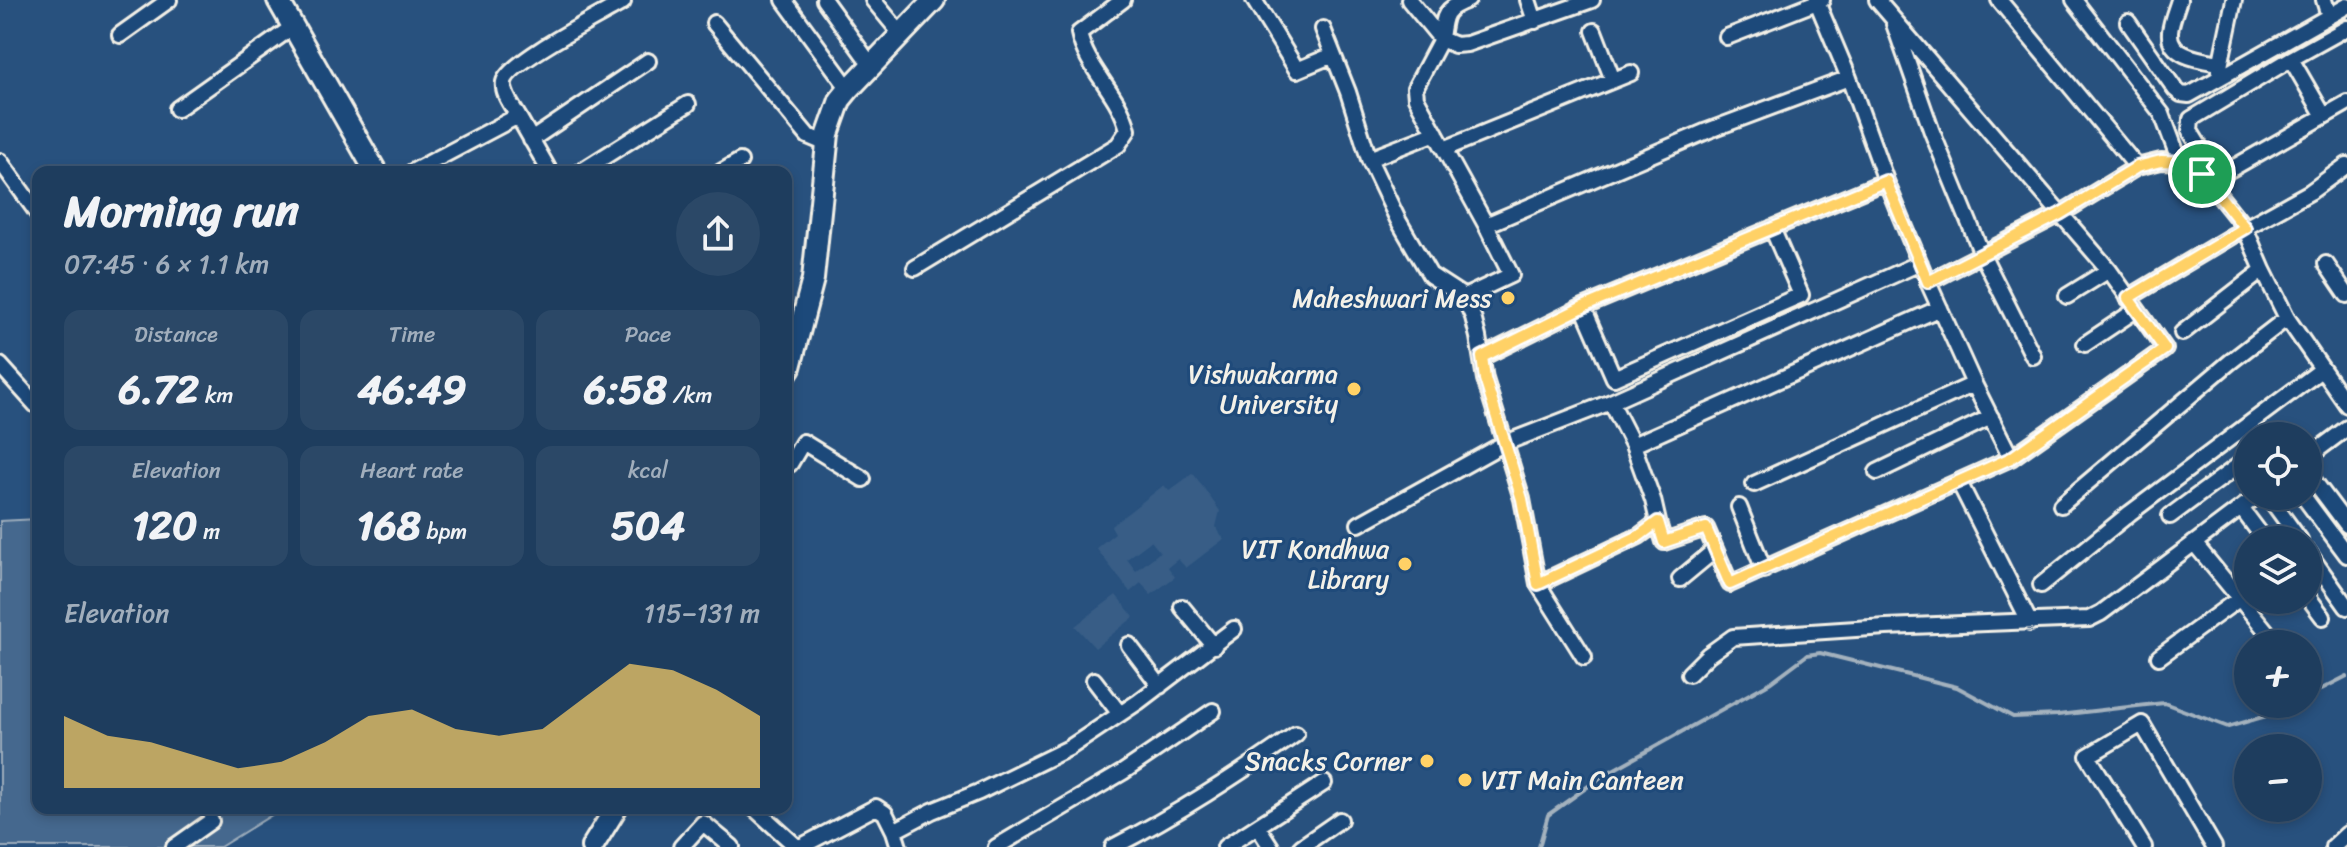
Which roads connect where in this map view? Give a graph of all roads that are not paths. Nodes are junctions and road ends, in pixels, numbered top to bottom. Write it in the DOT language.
graph roads {
  1 [pos="169,0"];
  2 [pos="278,0"];
  3 [pos="784,0"];
  4 [pos="824,0"];
  5 [pos="873,0"];
  6 [pos="934,0"];
  7 [pos="1123,0"];
  8 [pos="1254,0"];
  9 [pos="1409,0"];
  10 [pos="1468,0"];
  11 [pos="1528,0"];
  12 [pos="1592,0"];
  13 [pos="1877,0"];
  14 [pos="1999,0"];
  15 [pos="2074,0"];
  16 [pos="2179,0"];
  17 [pos="2234,0"];
  18 [pos="2324,0"];
  19 [pos="1819,1"];
  20 [pos="623,2"];
  21 [pos="1572,3"];
  22 [pos="2347,6"];
  23 [pos="1891,16"];
  24 [pos="2329,16"];
  25 [pos="1535,21"];
  26 [pos="2128,22"];
  27 [pos="714,23"];
  28 [pos="294,26"];
  29 [pos="1323,29"];
  30 [pos="1594,31"];
  31 [pos="901,34"];
  32 [pos="2345,34"];
  33 [pos="120,35"];
  34 [pos="1727,37"];
  35 [pos="1441,39"];
  36 [pos="1333,55"];
  37 [pos="2291,59"];
  38 [pos="648,61"];
  39 [pos="2220,63"];
  40 [pos="871,65"];
  41 [pos="1631,73"];
  42 [pos="1849,78"];
  43 [pos="2218,79"];
  44 [pos="1613,80"];
  45 [pos="849,89"];
  46 [pos="2347,103"];
  47 [pos="688,104"];
  48 [pos="177,109"];
  49 [pos="518,116"];
  50 [pos="2324,116"];
  51 [pos="1436,133"];
  52 [pos="531,140"];
  53 [pos="827,144"];
  54 [pos="1444,149"];
  55 [pos="1369,159"];
  56 [pos="0,161"];
  57 [pos="740,161"];
  58 [pos="2180,162"];
  59 [pos="2347,165"];
  60 [pos="373,166"];
  61 [pos="423,166"];
  62 [pos="546,166"];
  63 [pos="590,166"];
  64 [pos="731,166"];
  65 [pos="2137,167"];
  66 [pos="1886,181"];
  67 [pos="32,206"];
  68 [pos="2060,214"];
  69 [pos="1486,225"];
  70 [pos="1772,228"];
  71 [pos="2245,228"];
  72 [pos="1982,254"];
  73 [pos="1920,263"];
  74 [pos="2326,264"];
  75 [pos="915,268"];
  76 [pos="2109,270"];
  77 [pos="2263,270"];
  78 [pos="1928,282"];
  79 [pos="2347,295"];
  80 [pos="2067,296"];
  81 [pos="1464,297"];
  82 [pos="2132,304"];
  83 [pos="1583,307"];
  84 [pos="1940,308"];
  85 [pos="2287,318"];
  86 [pos="2182,333"];
  87 [pos="2085,344"];
  88 [pos="792,351"];
  89 [pos="2033,356"];
  90 [pos="1482,357"];
  91 [pos="0,365"];
  92 [pos="2321,370"];
  93 [pos="1974,384"];
  94 [pos="32,401"];
  95 [pos="1611,402"];
  96 [pos="2347,405"];
  97 [pos="1991,417"];
  98 [pos="2347,428"];
  99 [pos="1505,443"];
  100 [pos="1633,445"];
  101 [pos="2322,447"];
  102 [pos="2011,458"];
  103 [pos="792,461"];
  104 [pos="2234,469"];
  105 [pos="1877,472"];
  106 [pos="863,479"];
  107 [pos="1959,482"];
  108 [pos="1754,484"];
  109 [pos="2322,490"];
  110 [pos="2061,505"];
  111 [pos="1739,507"];
  112 [pos="2238,510"];
  113 [pos="2313,510"];
  114 [pos="2170,516"];
  115 [pos="2345,519"];
  116 [pos="1658,522"];
  117 [pos="1359,524"];
  118 [pos="2194,543"];
  119 [pos="1715,550"];
  120 [pos="2347,555"];
  121 [pos="1764,570"];
  122 [pos="2322,572"];
  123 [pos="1680,579"];
  124 [pos="1538,584"];
  125 [pos="2041,585"];
  126 [pos="2234,591"];
  127 [pos="2234,602"];
  128 [pos="1182,607"];
  129 [pos="2347,607"];
  130 [pos="2253,614"];
  131 [pos="2321,614"];
  132 [pos="2323,617"];
  133 [pos="2030,623"];
  134 [pos="1234,629"];
  135 [pos="2266,630"];
  136 [pos="1129,645"];
  137 [pos="1214,646"];
  138 [pos="1584,657"];
  139 [pos="2159,657"];
  140 [pos="1689,674"];
  141 [pos="1094,680"];
  142 [pos="1160,686"];
  143 [pos="1213,711"];
  144 [pos="1120,714"];
  145 [pos="1296,734"];
  146 [pos="1324,783"];
  147 [pos="613,814"];
  148 [pos="761,814"];
  149 [pos="1340,820"];
  150 [pos="211,821"];
  151 [pos="1258,827"];
  152 [pos="894,831"];
  153 [pos="2347,834"];
  154 [pos="599,845"];
  155 [pos="174,847"];
  156 [pos="681,847"];
  157 [pos="732,847"];
  158 [pos="798,847"];
  159 [pos="899,847"];
  160 [pos="996,847"];
  161 [pos="1113,847"];
  162 [pos="1225,847"];
  163 [pos="1271,847"];
  164 [pos="1301,847"];
  165 [pos="2144,847"];
  166 [pos="2214,847"];
  167 [pos="2333,847"];
  1 -- 33 [label="street"];
  2 -- 28 [label="street"];
  3 -- 45 [label="street"];
  4 -- 40 [label="street"];
  5 -- 31 [label="street"];
  6 -- 31 [label="street"];
  7 -- 75 [label="street"];
  8 -- 36 [label="street"];
  9 -- 35 [label="street"];
  10 -- 35 [label="street"];
  11 -- 25 [label="street"];
  12 -- 21 [label="street"];
  13 -- 23 [label="street"];
  14 -- 65 [label="street"];
  15 -- 58 [label="street"];
  16 -- 39 [label="street"];
  17 -- 39 [label="street"];
  18 -- 24 [label="street"];
  19 -- 34 [label="street"];
  19 -- 42 [label="street"];
  20 -- 49 [label="street"];
  21 -- 25 [label="street"];
  22 -- 24 [label="street"];
  23 -- 68 [label="street"];
  23 -- 72 [label="street"];
  24 -- 43 [label="street"];
  25 -- 35 [label="street"];
  26 -- 43 [label="street"];
  27 -- 53 [label="street"];
  28 -- 48 [label="street"];
  28 -- 60 [label="street"];
  29 -- 36 [label="street"];
  30 -- 44 [label="street"];
  31 -- 40 [label="street"];
  32 -- 37 [label="street"];
  35 -- 51 [label="street"];
  36 -- 55 [label="street"];
  37 -- 50 [label="street"];
  37 -- 50 [label="street"];
  38 -- 52 [label="street"];
  39 -- 43 [label="street"];
  40 -- 45 [label="street"];
  41 -- 44 [label="street"];
  42 -- 66 [label="street"];
  42 -- 69 [label="street"];
  44 -- 54 [label="street"];
  45 -- 53 [label="street"];
  46 -- 50 [label="street"];
  47 -- 63 [label="street"];
  49 -- 52 [label="street"];
  49 -- 61 [label="street"];
  51 -- 54 [label="street"];
  51 -- 55 [label="street"];
  52 -- 62 [label="street"];
  53 -- 88 [label="street"];
  54 -- 69 [label="street"];
  55 -- 81 [label="street"];
  56 -- 67 [label="street"];
  57 -- 64 [label="street"];
  58 -- 65 [label="street"];
  58 -- 71 [label="street"];
  59 -- 71 [label="street"];
  65 -- 68 [label="street"];
  66 -- 70 [label="street"];
  66 -- 73 [label="street"];
  68 -- 72 [label="street"];
  68 -- 76 [label="street"];
  69 -- 81 [label="street"];
  70 -- 83 [label="street"];
  70 -- 83 [label="street"];
  71 -- 77 [label="street"];
  71 -- 82 [label="street"];
  72 -- 78 [label="street"];
  72 -- 89 [label="street"];
  73 -- 78 [label="street"];
  73 -- 95 [label="street"];
  74 -- 79 [label="street"];
  76 -- 80 [label="street"];
  76 -- 82 [label="street"];
  77 -- 85 [label="street"];
  77 -- 86 [label="street"];
  78 -- 84 [label="street"];
  81 -- 90 [label="street"];
  82 -- 87 [label="street"];
  82 -- 102 [label="street"];
  83 -- 90 [label="street"];
  84 -- 93 [label="street"];
  84 -- 100 [label="street"];
  85 -- 92 [label="street"];
  85 -- 110 [label="street"];
  90 -- 99 [label="street"];
  91 -- 94 [label="street"];
  92 -- 96 [label="street"];
  92 -- 125 [label="street"];
  93 -- 97 [label="street"];
  93 -- 108 [label="street"];
  95 -- 99 [label="street"];
  95 -- 100 [label="street"];
  97 -- 102 [label="street"];
  97 -- 105 [label="street"];
  98 -- 101 [label="street"];
  99 -- 117 [label="street"];
  99 -- 124 [label="street"];
  100 -- 116 [label="street"];
  102 -- 107 [label="street"];
  103 -- 106 [label="street"];
  104 -- 114 [label="street"];
  107 -- 121 [label="street"];
  107 -- 133 [label="street"];
  109 -- 115 [label="street"];
  111 -- 121 [label="street"];
  112 -- 118 [label="street"];
  113 -- 120 [label="street"];
  116 -- 119 [label="street"];
  116 -- 124 [label="street"];
  118 -- 126 [label="street"];
  118 -- 133 [label="street"];
  119 -- 121 [label="street"];
  119 -- 123 [label="street"];
  122 -- 129 [label="street"];
  124 -- 138 [label="street"];
  127 -- 139 [label="street"];
  128 -- 137 [label="street"];
  130 -- 135 [label="street"];
  131 -- 132 [label="street"];
  133 -- 140 [label="street"];
  134 -- 137 [label="street"];
  136 -- 142 [label="street"];
  137 -- 142 [label="street"];
  141 -- 144 [label="street"];
  142 -- 144 [label="street"];
  143 -- 160 [label="street"];
  144 -- 152 [label="street"];
  145 -- 161 [label="street"];
  146 -- 151 [label="street"];
  147 -- 154 [label="street"];
  148 -- 158 [label="street"];
  149 -- 164 [label="street"];
  150 -- 155 [label="street"];
  151 -- 162 [label="street"];
  151 -- 163 [label="street"];
  152 -- 158 [label="street"];
  152 -- 159 [label="street"];
  153 -- 167 [label="street"];
  156 -- 157 [label="street"];
  165 -- 166 [label="street"];
}
